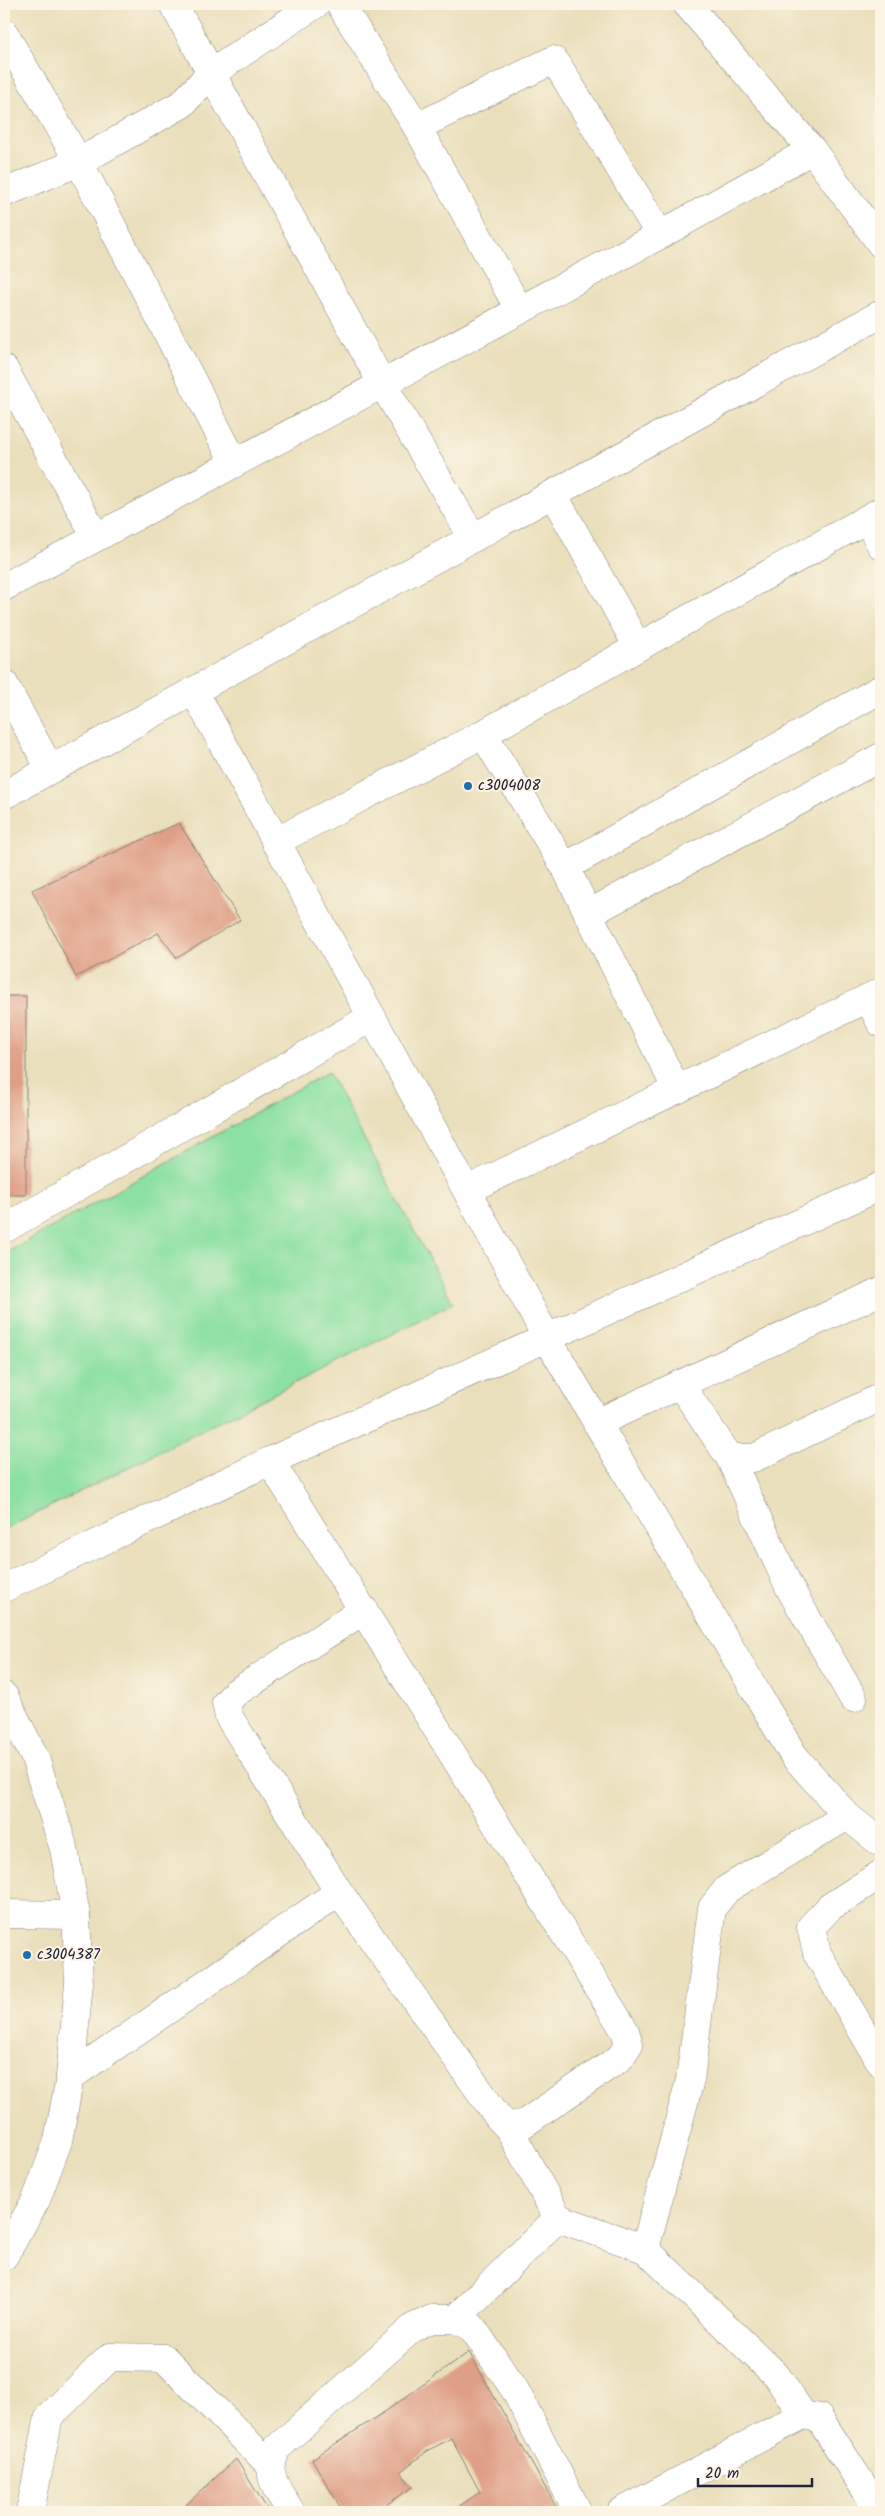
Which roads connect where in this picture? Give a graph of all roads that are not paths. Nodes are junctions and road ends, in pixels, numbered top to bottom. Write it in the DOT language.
graph roads {
  1 [pos="172,4"];
  2 [pos="316,4"];
  3 [pos="340,4"];
  4 [pos="687,4"];
  5 [pos="4,34"];
  6 [pos="210,74"];
  7 [pos="416,127"];
  8 [pos="812,150"];
  9 [pos="78,162"];
  10 [pos="4,193"];
  11 [pos="660,235"];
  12 [pos="881,244"];
  13 [pos="519,309"];
  14 [pos="881,314"];
  15 [pos="4,369"];
  16 [pos="382,383"];
  17 [pos="234,462"];
  18 [pos="553,494"];
  19 [pos="874,515"];
  20 [pos="96,537"];
  21 [pos="473,538"];
  22 [pos="881,545"];
  23 [pos="4,587"];
  24 [pos="638,647"];
  25 [pos="4,684"];
  26 [pos="881,689"];
  27 [pos="194,692"];
  28 [pos="483,734"];
  29 [pos="881,757"];
  30 [pos="50,769"];
  31 [pos="4,795"];
  32 [pos="275,842"];
  33 [pos="565,867"];
  34 [pos="588,914"];
  35 [pos="875,995"];
  36 [pos="372,1017"];
  37 [pos="881,1023"];
  38 [pos="677,1090"];
  39 [pos="881,1186"];
  40 [pos="467,1190"];
  41 [pos="4,1228"];
  42 [pos="881,1290"];
  43 [pos="547,1338"];
  44 [pos="680,1384"];
  45 [pos="881,1396"];
  46 [pos="597,1423"];
  47 [pos="730,1458"];
  48 [pos="270,1461"];
  49 [pos="4,1588"];
  50 [pos="364,1610"];
  51 [pos="4,1696"];
  52 [pos="853,1698"];
  53 [pos="847,1816"];
  54 [pos="881,1843"];
  55 [pos="881,1874"];
  56 [pos="339,1892"];
  57 [pos="4,1914"];
  58 [pos="76,1915"];
  59 [pos="881,2063"];
  60 [pos="70,2077"];
  61 [pos="508,2127"];
  62 [pos="558,2218"];
  63 [pos="645,2250"];
  64 [pos="4,2256"];
  65 [pos="455,2319"];
  66 [pos="803,2415"];
  67 [pos="270,2465"];
  68 [pos="30,2512"];
  69 [pos="291,2512"];
  70 [pos="578,2512"];
  71 [pos="622,2512"];
  72 [pos="880,2512"];
  1 -- 6 [label="street"];
  2 -- 6 [label="street"];
  3 -- 7 [label="street"];
  4 -- 8 [label="street"];
  5 -- 9 [label="street"];
  6 -- 9 [label="street"];
  6 -- 16 [label="street"];
  7 -- 11 [label="street"];
  7 -- 13 [label="street"];
  8 -- 11 [label="street"];
  8 -- 12 [label="street"];
  9 -- 10 [label="street"];
  9 -- 17 [label="street"];
  11 -- 13 [label="street"];
  13 -- 16 [label="street"];
  14 -- 18 [label="street"];
  15 -- 20 [label="street"];
  16 -- 17 [label="street"];
  16 -- 21 [label="street"];
  17 -- 20 [label="street"];
  18 -- 21 [label="street"];
  18 -- 24 [label="street"];
  19 -- 22 [label="street"];
  19 -- 24 [label="street"];
  20 -- 23 [label="street"];
  21 -- 27 [label="street"];
  24 -- 28 [label="street"];
  25 -- 30 [label="street"];
  26 -- 33 [label="street"];
  27 -- 30 [label="street"];
  27 -- 32 [label="street"];
  28 -- 32 [label="street"];
  28 -- 33 [label="street"];
  29 -- 34 [label="street"];
  30 -- 31 [label="street"];
  32 -- 36 [label="street"];
  33 -- 34 [label="street"];
  34 -- 38 [label="street"];
  35 -- 37 [label="street"];
  35 -- 38 [label="street"];
  36 -- 40 [label="street"];
  36 -- 41 [label="street"];
  38 -- 40 [label="street"];
  39 -- 43 [label="street"];
  40 -- 43 [label="street"];
  42 -- 44 [label="street"];
  43 -- 46 [label="street"];
  43 -- 48 [label="street"];
  44 -- 46 [label="street"];
  44 -- 47 [label="street"];
  45 -- 47 [label="street"];
  46 -- 53 [label="street"];
  47 -- 52 [label="street"];
  48 -- 49 [label="street"];
  48 -- 50 [label="street"];
  50 -- 56 [label="street"];
  50 -- 61 [label="street"];
  51 -- 58 [label="street"];
  53 -- 54 [label="street"];
  53 -- 63 [label="street"];
  55 -- 59 [label="street"];
  56 -- 60 [label="street"];
  56 -- 61 [label="street"];
  57 -- 58 [label="street"];
  58 -- 60 [label="street"];
  60 -- 64 [label="street"];
  61 -- 62 [label="street"];
  62 -- 63 [label="street"];
  62 -- 65 [label="street"];
  63 -- 66 [label="street"];
  65 -- 67 [label="street"];
  65 -- 70 [label="street"];
  66 -- 71 [label="street"];
  66 -- 72 [label="street"];
  67 -- 68 [label="street"];
  67 -- 69 [label="street"];
}
